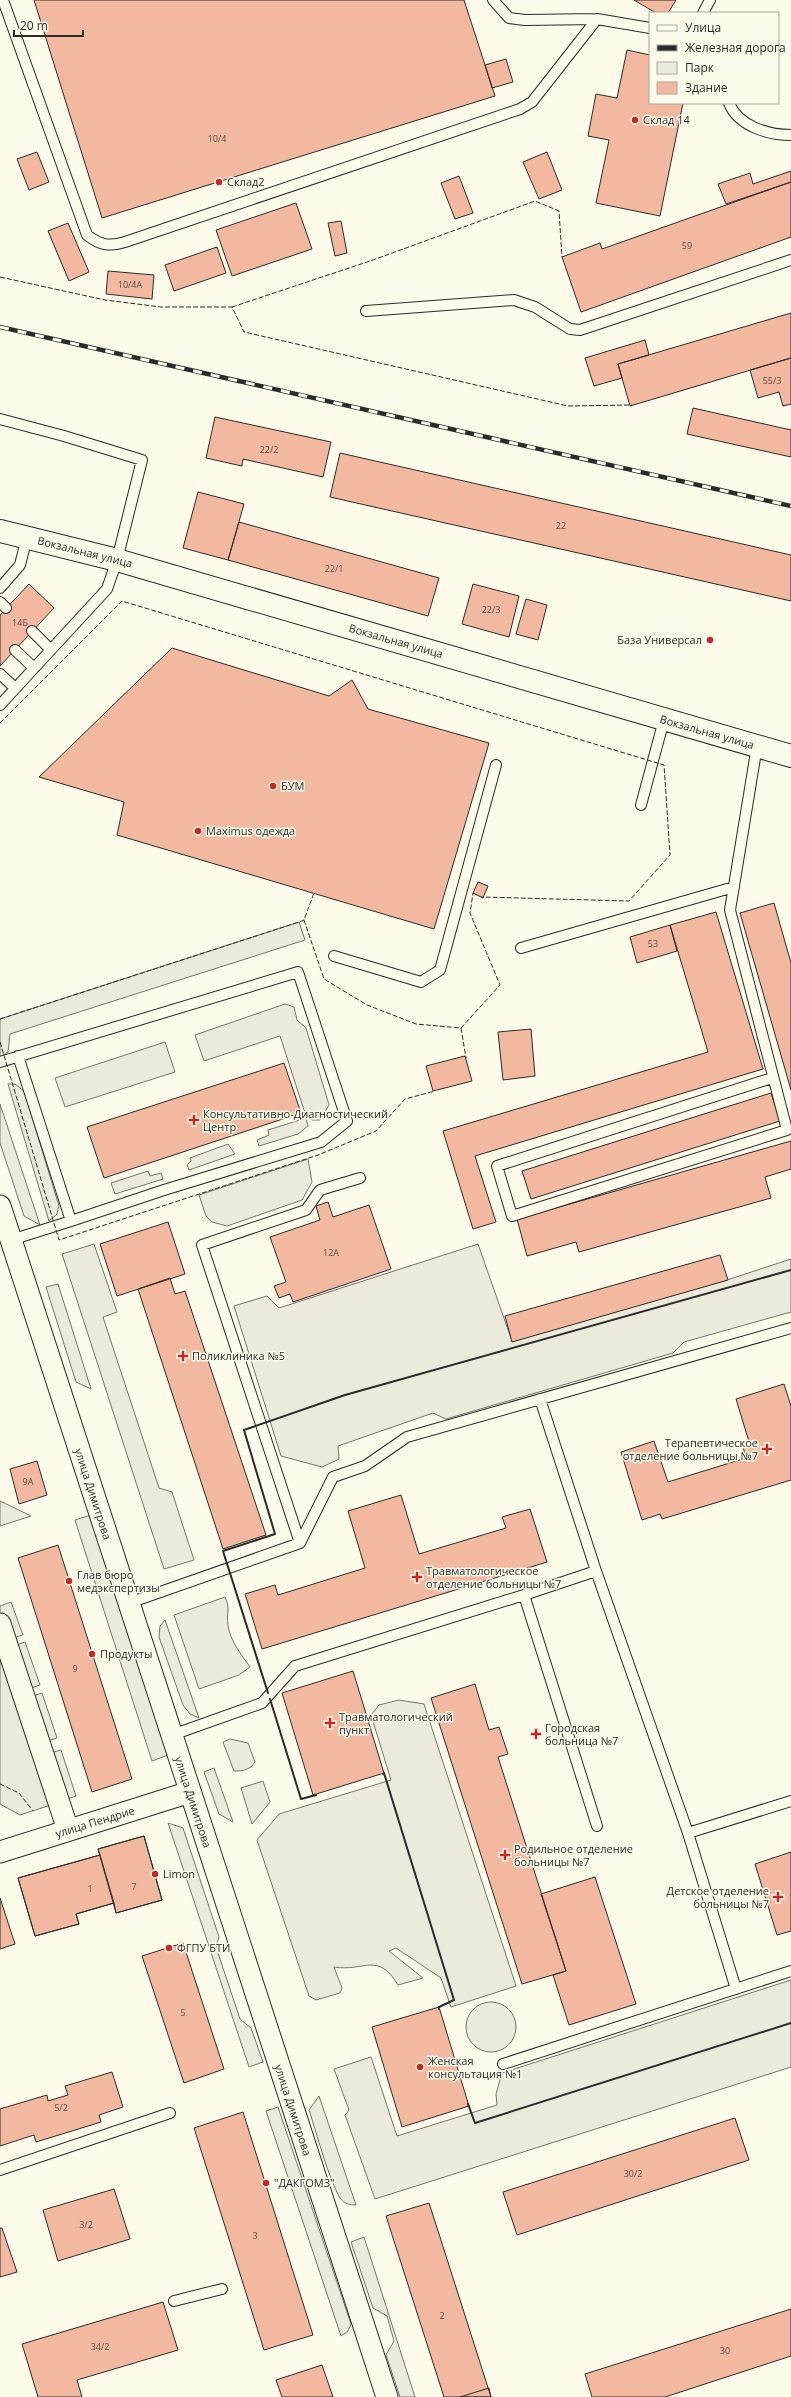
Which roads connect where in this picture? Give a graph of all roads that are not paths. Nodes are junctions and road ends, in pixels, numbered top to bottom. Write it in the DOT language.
graph roads {
  1 [pos="3,0"];
  2 [pos="493,0"];
  3 [pos="710,0"];
  4 [pos="704,12"];
  5 [pos="597,19"];
  6 [pos="649,28"];
  7 [pos="730,104"];
  8 [pos="791,135"];
  9 [pos="791,260"];
  10 [pos="366,312"];
  11 [pos="0,419"];
  12 [pos="0,531"];
  13 [pos="27,537"];
  14 [pos="117,560"];
  15 [pos="0,588"];
  16 [pos="32,631"];
  17 [pos="15,650"];
  18 [pos="51,650"];
  19 [pos="34,668"];
  20 [pos="0,674"];
  21 [pos="15,688"];
  22 [pos="0,705"];
  23 [pos="664,720"];
  24 [pos="757,746"];
  25 [pos="791,756"];
  26 [pos="496,765"];
  27 [pos="641,805"];
  28 [pos="734,887"];
  29 [pos="521,948"];
  30 [pos="334,956"];
  31 [pos="18,1056"];
  32 [pos="0,1062"];
  33 [pos="772,1078"];
  34 [pos="360,1178"];
  35 [pos="0,1206"];
  36 [pos="71,1221"];
  37 [pos="11,1240"];
  38 [pos="791,1328"];
  39 [pos="540,1400"];
  40 [pos="300,1543"];
  41 [pos="596,1571"];
  42 [pos="524,1596"];
  43 [pos="129,1603"];
  44 [pos="0,1624"];
  45 [pos="172,1735"];
  46 [pos="190,1792"];
  47 [pos="791,1801"];
  48 [pos="597,1826"];
  49 [pos="68,1830"];
  50 [pos="688,1833"];
  51 [pos="0,1852"];
  52 [pos="791,1971"];
  53 [pos="736,1988"];
  54 [pos="503,2064"];
  55 [pos="170,2113"];
  56 [pos="0,2170"];
  57 [pos="222,2289"];
  58 [pos="174,2301"];
  59 [pos="387,2397"];
  1 -- 5 [label="lane"];
  2 -- 5 [label="lane"];
  3 -- 4 [label="lane"];
  5 -- 6 [label="lane"];
  7 -- 8 [label="lane"];
  9 -- 10 [label="lane"];
  11 -- 14 [label="lane"];
  12 -- 13 [label="street, Вокзальная улица"];
  13 -- 14 [label="street, Вокзальная улица"];
  13 -- 15 [label="lane"];
  14 -- 18 [label="lane"];
  14 -- 23 [label="street, Вокзальная улица"];
  16 -- 18 [label="lane"];
  17 -- 19 [label="lane"];
  18 -- 19 [label="lane"];
  19 -- 21 [label="lane"];
  20 -- 21 [label="lane"];
  21 -- 22 [label="lane"];
  23 -- 24 [label="street, Вокзальная улица"];
  23 -- 27 [label="lane"];
  24 -- 25 [label="street, Вокзальная улица"];
  24 -- 28 [label="lane"];
  26 -- 30 [label="lane"];
  28 -- 29 [label="lane"];
  28 -- 33 [label="lane"];
  31 -- 32 [label="lane"];
  31 -- 36 [label="lane"];
  31 -- 36 [label="lane"];
  33 -- 33 [label="lane"];
  34 -- 40 [label="lane"];
  35 -- 37 [label="street, улица Димитрова"];
  36 -- 37 [label="lane"];
  37 -- 43 [label="street, улица Димитрова"];
  38 -- 39 [label="lane"];
  39 -- 40 [label="lane"];
  39 -- 41 [label="lane"];
  40 -- 43 [label="lane"];
  41 -- 42 [label="lane"];
  41 -- 50 [label="lane"];
  42 -- 45 [label="lane"];
  42 -- 48 [label="lane"];
  43 -- 45 [label="street, улица Димитрова"];
  44 -- 49 [label="street"];
  45 -- 46 [label="street, улица Димитрова"];
  46 -- 49 [label="street, улица Пендрие"];
  46 -- 59 [label="street, улица Димитрова"];
  47 -- 50 [label="lane"];
  49 -- 51 [label="street, улица Пендрие"];
  50 -- 53 [label="lane"];
  52 -- 53 [label="lane"];
  53 -- 54 [label="lane"];
  55 -- 56 [label="lane"];
  57 -- 58 [label="lane"];
}
